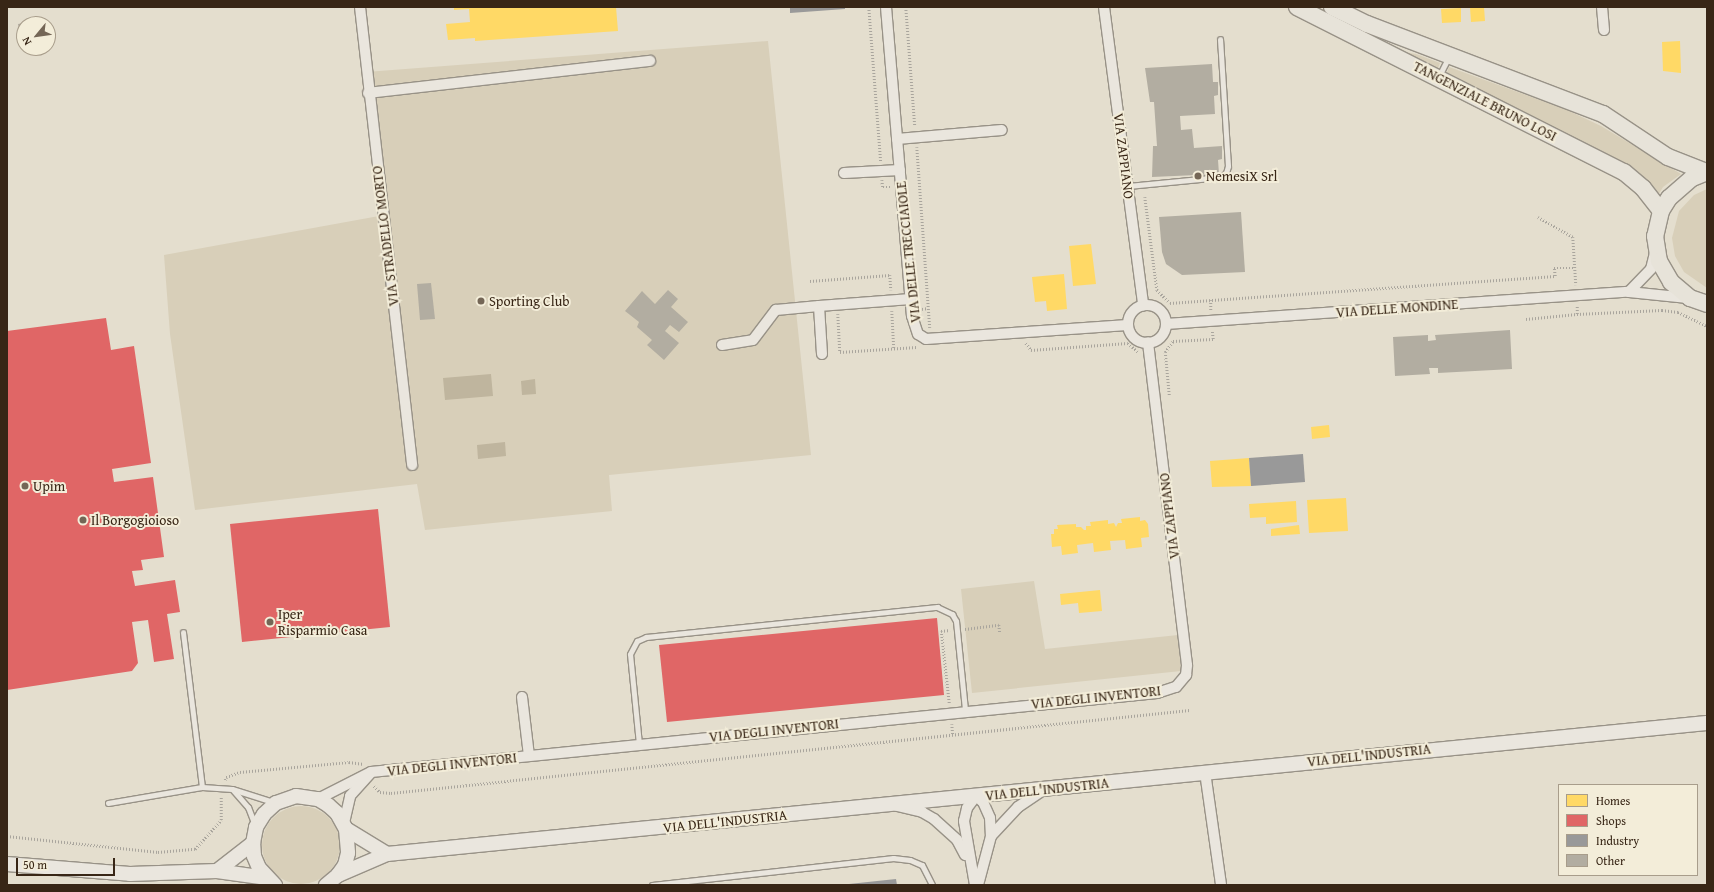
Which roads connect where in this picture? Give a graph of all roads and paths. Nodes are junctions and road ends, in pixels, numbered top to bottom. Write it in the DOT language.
graph roads {
  1 [pos="360,7"];
  2 [pos="869,7"];
  3 [pos="886,7"];
  4 [pos="906,7"];
  5 [pos="1104,7"];
  6 [pos="1297,7"];
  7 [pos="1332,7"];
  8 [pos="1602,7"];
  9 [pos="1604,30"];
  10 [pos="1220,40"];
  11 [pos="1449,55"];
  12 [pos="650,61"];
  13 [pos="1438,78"];
  14 [pos="368,93"];
  15 [pos="1002,130"];
  16 [pos="916,138"];
  17 [pos="897,139"];
  18 [pos="900,170"];
  19 [pos="882,171"];
  20 [pos="1706,172"];
  21 [pos="844,173"];
  22 [pos="920,186"];
  23 [pos="1128,186"];
  24 [pos="901,187"];
  25 [pos="1145,197"];
  26 [pos="1661,211"];
  27 [pos="1538,217"];
  28 [pos="1656,249"];
  29 [pos="1575,268"];
  30 [pos="1629,292"];
  31 [pos="1576,297"];
  32 [pos="1690,298"];
  33 [pos="1211,300"];
  34 [pos="911,304"];
  35 [pos="1707,304"];
  36 [pos="1143,305"];
  37 [pos="819,306"];
  38 [pos="928,308"];
  39 [pos="884,311"];
  40 [pos="845,314"];
  41 [pos="1577,314"];
  42 [pos="1526,319"];
  43 [pos="1212,320"];
  44 [pos="1166,324"];
  45 [pos="1128,325"];
  46 [pos="1707,326"];
  47 [pos="930,338"];
  48 [pos="1025,340"];
  49 [pos="1148,342"];
  50 [pos="722,345"];
  51 [pos="822,354"];
  52 [pos="1142,356"];
  53 [pos="1169,395"];
  54 [pos="412,465"];
  55 [pos="957,629"];
  56 [pos="183,632"];
  57 [pos="1000,633"];
  58 [pos="1176,687"];
  59 [pos="522,697"];
  60 [pos="965,710"];
  61 [pos="1190,710"];
  62 [pos="950,712"];
  63 [pos="1707,724"];
  64 [pos="953,735"];
  65 [pos="640,744"];
  66 [pos="529,756"];
  67 [pos="371,772"];
  68 [pos="1205,772"];
  69 [pos="202,787"];
  70 [pos="223,789"];
  71 [pos="232,789"];
  72 [pos="1046,789"];
  73 [pos="976,796"];
  74 [pos="318,799"];
  75 [pos="108,803"];
  76 [pos="276,803"];
  77 [pos="893,805"];
  78 [pos="345,826"];
  79 [pos="256,827"];
  80 [pos="7,836"];
  81 [pos="991,836"];
  82 [pos="253,843"];
  83 [pos="387,854"];
  84 [pos="7,864"];
  85 [pos="217,871"];
  86 [pos="338,875"];
  87 [pos="271,882"];
  88 [pos="326,885"];
  89 [pos="652,885"];
  90 [pos="932,885"];
  91 [pos="976,885"];
  92 [pos="1221,885"];
  1 -- 14 [label="street, VIA STRADELLO MORTO"];
  2 -- 19 [label="path"];
  3 -- 17 [label="street, VIA DELLE TRECCIAIOLE"];
  4 -- 16 [label="path"];
  5 -- 23 [label="street, VIA ZAPPIANO"];
  6 -- 13 [label="main road, TANGENZIALE BRUNO LOSI"];
  7 -- 11 [label="main road, TANGENZIALE BRUNO LOSI"];
  8 -- 9 [label="street"];
  10 -- 23 [label="lane"];
  11 -- 13 [label="lane"];
  11 -- 20 [label="main road, TANGENZIALE BRUNO LOSI"];
  12 -- 14 [label="street"];
  13 -- 26 [label="main road, TANGENZIALE BRUNO LOSI"];
  14 -- 54 [label="street, VIA STRADELLO MORTO"];
  15 -- 16 [label="street"];
  16 -- 17 [label="street"];
  16 -- 22 [label="path"];
  17 -- 18 [label="street, VIA DELLE TRECCIAIOLE"];
  18 -- 19 [label="street"];
  18 -- 24 [label="street, VIA DELLE TRECCIAIOLE"];
  19 -- 21 [label="street"];
  19 -- 24 [label="path"];
  20 -- 26 [label="main road, TANGENZIALE BRUNO LOSI"];
  22 -- 24 [label="path"];
  22 -- 38 [label="path"];
  23 -- 36 [label="street, VIA ZAPPIANO"];
  24 -- 34 [label="street, VIA DELLE TRECCIAIOLE"];
  25 -- 33 [label="path"];
  26 -- 28 [label="main road, TANGENZIALE BRUNO LOSI"];
  27 -- 29 [label="path"];
  28 -- 30 [label="street"];
  28 -- 32 [label="main road, TANGENZIALE BRUNO LOSI"];
  29 -- 31 [label="path"];
  29 -- 33 [label="path"];
  30 -- 31 [label="street, VIA DELLE MONDINE"];
  30 -- 32 [label="street, VIA DELLE MONDINE"];
  31 -- 41 [label="path"];
  31 -- 43 [label="street, VIA DELLE MONDINE"];
  32 -- 35 [label="main road, TANGENZIALE BRUNO LOSI"];
  33 -- 43 [label="path"];
  34 -- 37 [label="street"];
  34 -- 38 [label="path"];
  34 -- 39 [label="path"];
  34 -- 47 [label="street, VIA DELLE TRECCIAIOLE"];
  36 -- 44 [label="street"];
  36 -- 45 [label="street"];
  37 -- 50 [label="street"];
  37 -- 51 [label="street"];
  38 -- 47 [label="path"];
  40 -- 47 [label="path"];
  41 -- 42 [label="path"];
  41 -- 46 [label="path"];
  43 -- 44 [label="street, VIA DELLE MONDINE"];
  43 -- 53 [label="path"];
  44 -- 49 [label="street"];
  45 -- 47 [label="street, VIA DELLE TRECCIAIOLE"];
  45 -- 49 [label="street"];
  48 -- 52 [label="path"];
  49 -- 58 [label="street, VIA ZAPPIANO"];
  55 -- 57 [label="path"];
  55 -- 60 [label="lane"];
  55 -- 62 [label="path"];
  55 -- 65 [label="lane"];
  56 -- 69 [label="lane"];
  58 -- 60 [label="street, VIA DEGLI INVENTORI"];
  59 -- 66 [label="street"];
  60 -- 62 [label="street, VIA DEGLI INVENTORI"];
  61 -- 64 [label="path"];
  62 -- 64 [label="path"];
  62 -- 65 [label="street, VIA DEGLI INVENTORI"];
  63 -- 68 [label="street, VIA DELL'INDUSTRIA"];
  64 -- 67 [label="path"];
  65 -- 66 [label="street, VIA DEGLI INVENTORI"];
  66 -- 67 [label="street, VIA DEGLI INVENTORI"];
  67 -- 70 [label="path"];
  67 -- 74 [label="street, VIA DEGLI INVENTORI"];
  67 -- 78 [label="street, VIA DEGLI INVENTORI"];
  68 -- 72 [label="street, VIA DELL'INDUSTRIA"];
  68 -- 92 [label="street"];
  69 -- 70 [label="lane"];
  69 -- 75 [label="lane"];
  70 -- 71 [label="lane"];
  70 -- 80 [label="path"];
  71 -- 76 [label="lane"];
  71 -- 79 [label="lane"];
  72 -- 73 [label="street, VIA DELL'INDUSTRIA"];
  72 -- 81 [label="street"];
  73 -- 77 [label="street, VIA DELL'INDUSTRIA"];
  73 -- 81 [label="street"];
  73 -- 91 [label="street"];
  74 -- 76 [label="street"];
  74 -- 78 [label="street"];
  76 -- 79 [label="street"];
  77 -- 83 [label="street, VIA DELL'INDUSTRIA"];
  77 -- 91 [label="street"];
  78 -- 83 [label="street"];
  78 -- 86 [label="street"];
  79 -- 82 [label="street"];
  81 -- 91 [label="street"];
  82 -- 85 [label="street"];
  82 -- 87 [label="street"];
  83 -- 86 [label="street, VIA DELL'INDUSTRIA"];
  84 -- 85 [label="street"];
  85 -- 87 [label="street"];
  86 -- 88 [label="street"];
  89 -- 90 [label="lane"];
}
